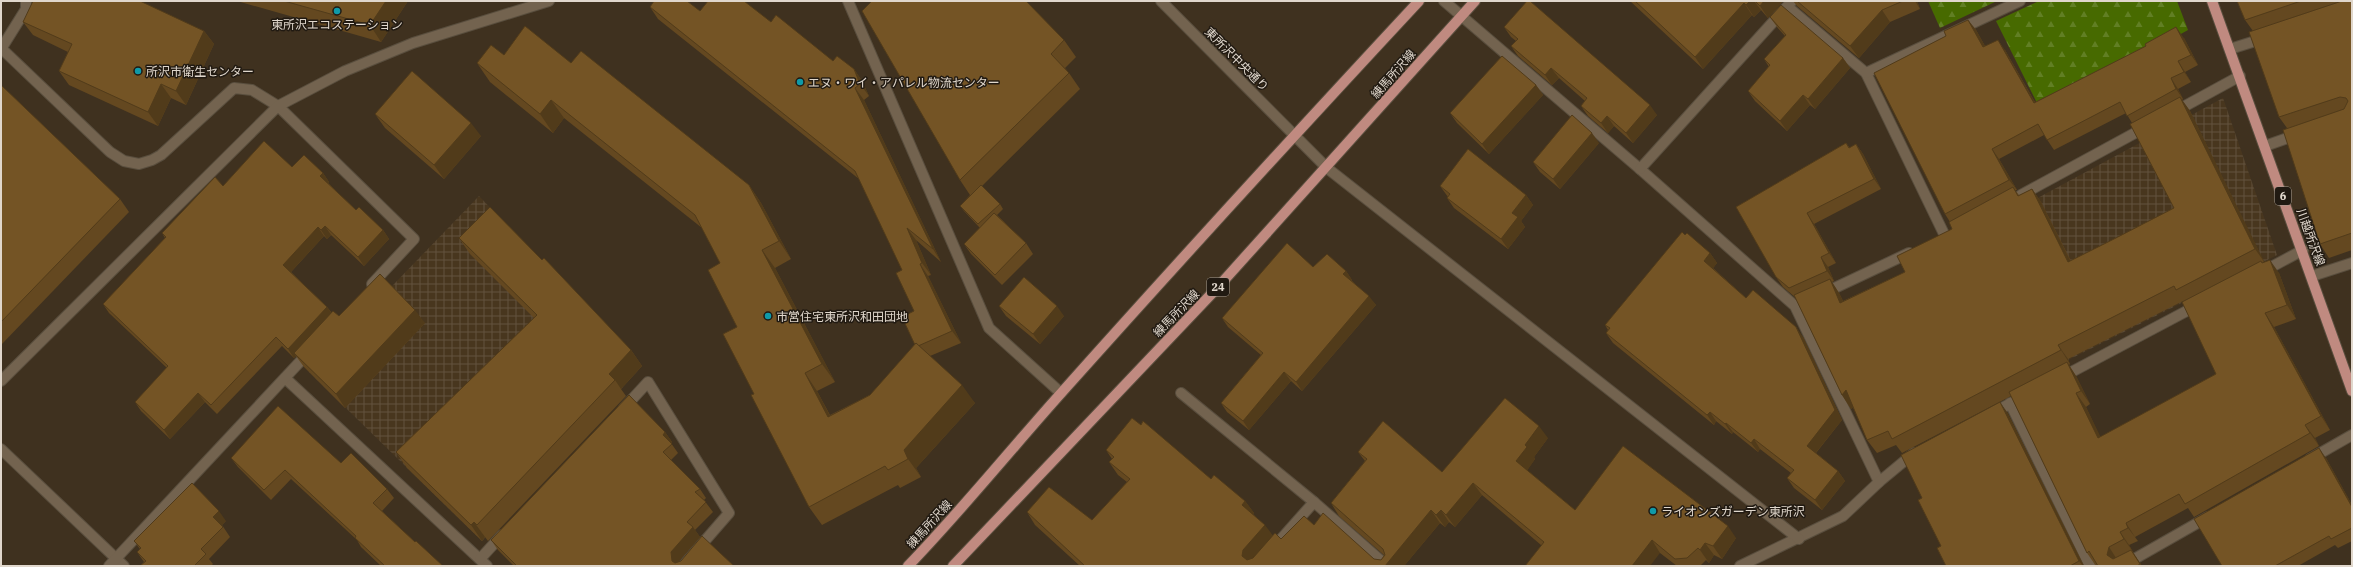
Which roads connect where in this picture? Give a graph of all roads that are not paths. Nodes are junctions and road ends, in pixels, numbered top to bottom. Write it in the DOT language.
graph roads {
  1 [pos="26,1"];
  2 [pos="549,1"];
  3 [pos="848,1"];
  4 [pos="1161,1"];
  5 [pos="1419,1"];
  6 [pos="1444,1"];
  7 [pos="1475,1"];
  8 [pos="2020,1"];
  9 [pos="2212,1"];
  10 [pos="1790,4"];
  11 [pos="1461,17"];
  12 [pos="2273,35"];
  13 [pos="1,48"];
  14 [pos="2230,49"];
  15 [pos="1866,73"];
  16 [pos="2240,76"];
  17 [pos="278,106"];
  18 [pos="2167,116"];
  19 [pos="2153,123"];
  20 [pos="2308,131"];
  21 [pos="1295,134"];
  22 [pos="2265,146"];
  23 [pos="1327,168"];
  24 [pos="1640,169"];
  25 [pos="2014,199"];
  26 [pos="1944,236"];
  27 [pos="1916,250"];
  28 [pos="2303,250"];
  29 [pos="2352,263"];
  30 [pos="2312,276"];
  31 [pos="2251,278"];
  32 [pos="366,291"];
  33 [pos="1816,296"];
  34 [pos="2208,300"];
  35 [pos="317,343"];
  36 [pos="285,378"];
  37 [pos="1,381"];
  38 [pos="2052,381"];
  39 [pos="2352,391"];
  40 [pos="2031,392"];
  41 [pos="1061,393"];
  42 [pos="1181,393"];
  43 [pos="2010,404"];
  44 [pos="616,416"];
  45 [pos="1983,418"];
  46 [pos="2352,435"];
  47 [pos="1,449"];
  48 [pos="1921,449"];
  49 [pos="2301,464"];
  50 [pos="1879,482"];
  51 [pos="1314,502"];
  52 [pos="2218,511"];
  53 [pos="512,525"];
  54 [pos="1798,539"];
  55 [pos="116,558"];
  56 [pos="483,563"];
  57 [pos="109,566"];
  58 [pos="124,566"];
  59 [pos="682,566"];
  60 [pos="908,566"];
  61 [pos="953,566"];
  62 [pos="1257,566"];
  63 [pos="1387,566"];
  64 [pos="1740,566"];
  65 [pos="2090,566"];
  66 [pos="2122,566"];
  1 -- 13 [label="street"];
  2 -- 17 [label="street"];
  3 -- 41 [label="street"];
  4 -- 21 [label="street, 東所沢中央通り"];
  5 -- 21 [label="main road, 練馬所沢線"];
  6 -- 11 [label="street"];
  7 -- 11 [label="main road, 練馬所沢線 / 24"];
  8 -- 15 [label="street"];
  9 -- 14 [label="main road, 川越所沢線 / 6"];
  10 -- 15 [label="street"];
  10 -- 24 [label="street"];
  11 -- 23 [label="main road, 練馬所沢線 / 24"];
  11 -- 24 [label="street"];
  12 -- 14 [label="street"];
  13 -- 17 [label="street"];
  14 -- 16 [label="main road, 川越所沢線 / 6"];
  15 -- 26 [label="street"];
  16 -- 18 [label="street"];
  16 -- 22 [label="main road, 川越所沢線 / 6"];
  17 -- 32 [label="street"];
  17 -- 37 [label="street"];
  19 -- 25 [label="street"];
  20 -- 22 [label="street"];
  21 -- 23 [label="street, 東所沢中央通り"];
  21 -- 41 [label="main road, 練馬所沢線"];
  22 -- 28 [label="main road, 川越所沢線 / 6"];
  23 -- 54 [label="street, 東所沢中央通り"];
  23 -- 61 [label="main road, 練馬所沢線 / 24"];
  24 -- 50 [label="street"];
  27 -- 33 [label="street"];
  28 -- 30 [label="main road, 川越所沢線 / 6"];
  28 -- 31 [label="street"];
  29 -- 30 [label="street"];
  30 -- 39 [label="main road, 川越所沢線 / 6"];
  34 -- 38 [label="street"];
  35 -- 36 [label="street"];
  36 -- 55 [label="street"];
  36 -- 56 [label="street"];
  40 -- 43 [label="street"];
  41 -- 60 [label="main road, 練馬所沢線"];
  42 -- 51 [label="street"];
  43 -- 45 [label="street"];
  43 -- 65 [label="street"];
  44 -- 59 [label="street"];
  46 -- 49 [label="street"];
  47 -- 55 [label="street"];
  48 -- 50 [label="street"];
  50 -- 54 [label="street"];
  51 -- 62 [label="street"];
  51 -- 63 [label="street"];
  52 -- 66 [label="street"];
  53 -- 56 [label="street"];
  54 -- 64 [label="street"];
  55 -- 57 [label="street"];
  55 -- 58 [label="street"];
}
